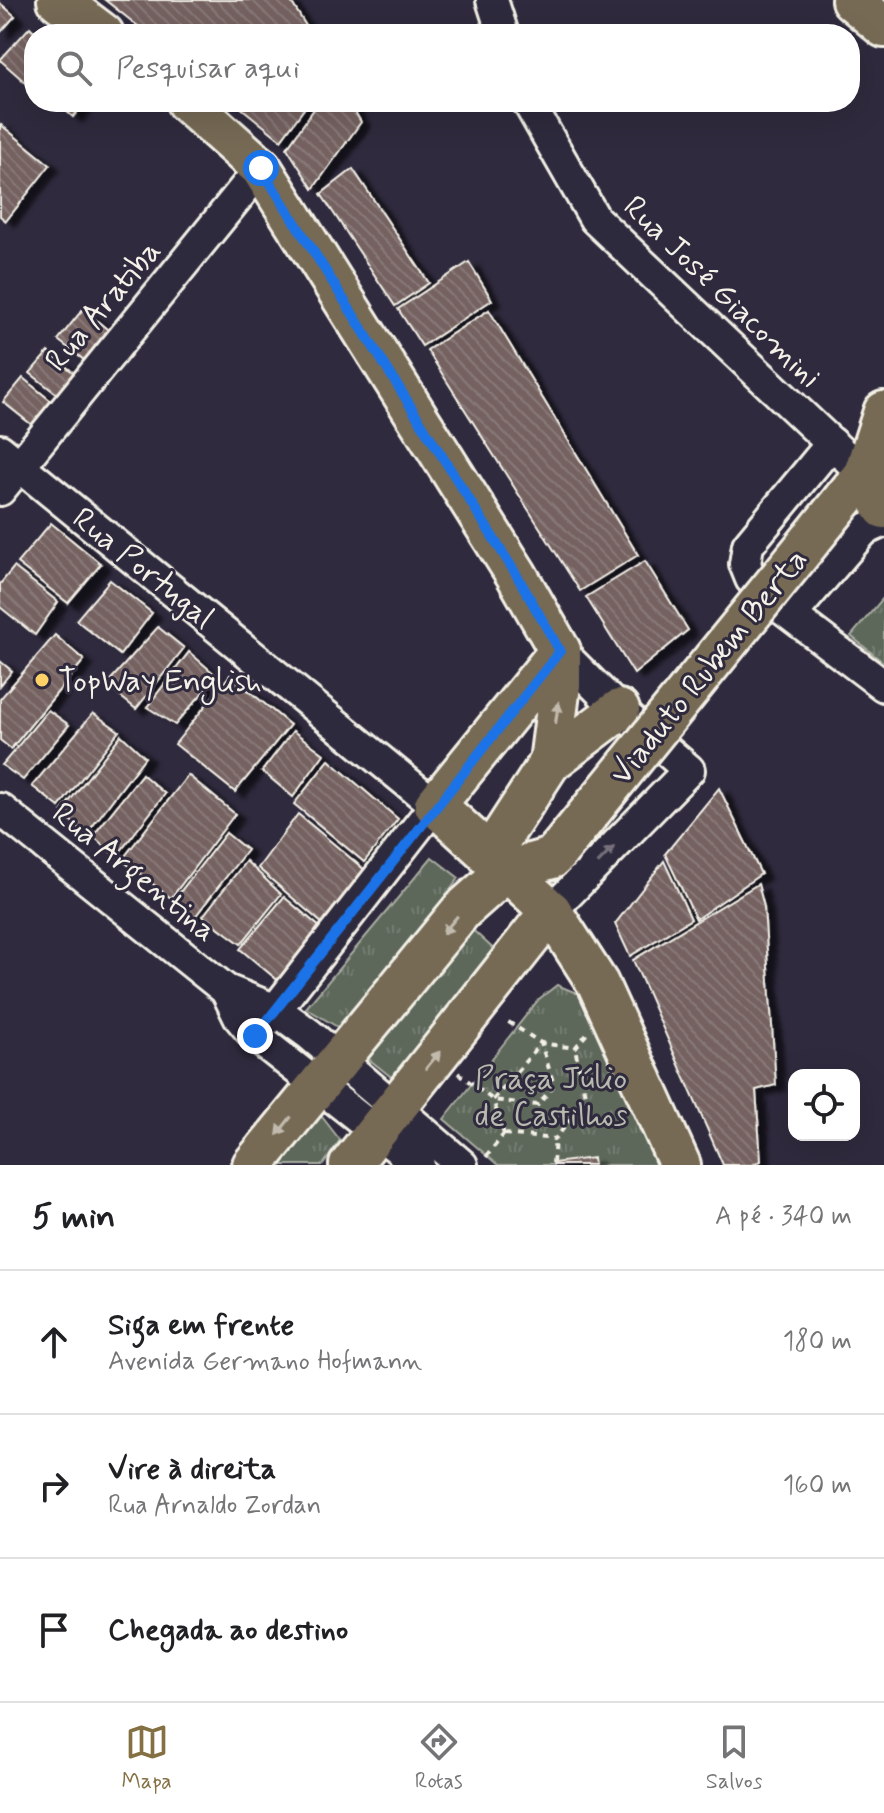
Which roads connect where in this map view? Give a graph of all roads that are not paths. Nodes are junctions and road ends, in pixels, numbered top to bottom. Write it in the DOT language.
graph roads {
  1 [pos="58,0"];
  2 [pos="492,0"];
  3 [pos="852,0"];
  4 [pos="90,24"];
  5 [pos="500,24"];
  6 [pos="884,27"];
  7 [pos="198,112"];
  8 [pos="534,112"];
  9 [pos="261,168"];
  10 [pos="884,412"];
  11 [pos="832,443"];
  12 [pos="9,458"];
  13 [pos="864,479"];
  14 [pos="0,490"];
  15 [pos="884,508"];
  16 [pos="884,521"];
  17 [pos="792,614"];
  18 [pos="560,651"];
  19 [pos="884,686"];
  20 [pos="619,710"];
  21 [pos="550,762"];
  22 [pos="435,805"];
  23 [pos="0,809"];
  24 [pos="556,854"];
  25 [pos="498,863"];
  26 [pos="551,911"];
  27 [pos="226,990"];
  28 [pos="276,1010"];
  29 [pos="255,1036"];
  30 [pos="328,1072"];
  31 [pos="385,1120"];
  32 [pos="253,1165"];
  33 [pos="350,1165"];
  34 [pos="419,1165"];
  35 [pos="462,1165"];
  36 [pos="680,1165"];
  1 -- 4 [label="main road"];
  2 -- 5 [label="street"];
  3 -- 6 [label="main road"];
  7 -- 9 [label="main road"];
  8 -- 11 [label="street, Rua José Giacomini"];
  9 -- 12 [label="street, Rua Aratiba"];
  9 -- 18 [label="main road"];
  10 -- 13 [label="main road"];
  11 -- 13 [label="street, Rua José Giacomini"];
  11 -- 17 [label="street"];
  12 -- 14 [label="street, Rua Aratiba"];
  12 -- 22 [label="street, Rua Portugal"];
  13 -- 15 [label="main road"];
  13 -- 24 [label="main road, Viaduto Rubem Berta, bridge"];
  16 -- 17 [label="street"];
  17 -- 19 [label="street"];
  18 -- 20 [label="street"];
  21 -- 18 [label="main road, one-way"];
  18 -- 22 [label="main road"];
  20 -- 21 [label="main road"];
  26 -- 20 [label="street, one-way"];
  21 -- 25 [label="main road"];
  22 -- 25 [label="main road, Rua Portugal"];
  22 -- 28 [label="street"];
  23 -- 27 [label="street, Rua Argentina"];
  24 -- 25 [label="main road"];
  24 -- 26 [label="main road"];
  25 -- 26 [label="main road, Rua Portugal"];
  25 -- 30 [label="main road, one-way"];
  31 -- 26 [label="main road, one-way"];
  26 -- 36 [label="main road, Rua Portugal"];
  27 -- 28 [label="street, Rua Argentina"];
  27 -- 29 [label="street, Rua Argentina"];
  28 -- 29 [label="street"];
  28 -- 30 [label="street, Rua Argentina"];
  29 -- 30 [label="street, Rua Argentina"];
  30 -- 31 [label="street"];
  30 -- 32 [label="main road, one-way"];
  31 -- 33 [label="main road"];
  31 -- 34 [label="street"];
  31 -- 35 [label="street"];
}
